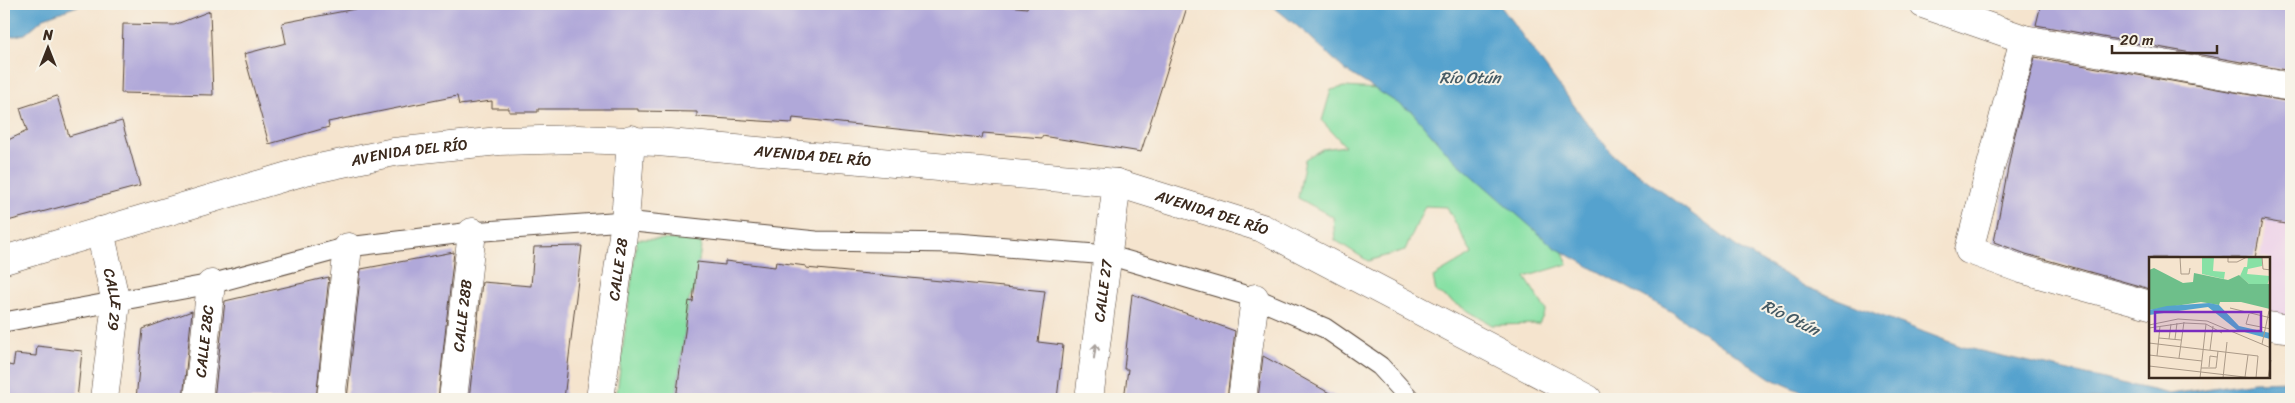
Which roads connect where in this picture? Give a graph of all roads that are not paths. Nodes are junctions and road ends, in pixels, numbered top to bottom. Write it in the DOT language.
graph roads {
  1 [pos="1923,4"];
  2 [pos="2024,39"];
  3 [pos="2291,87"];
  4 [pos="631,139"];
  5 [pos="1117,183"];
  6 [pos="624,221"];
  7 [pos="100,230"];
  8 [pos="472,232"];
  9 [pos="348,247"];
  10 [pos="1108,255"];
  11 [pos="4,260"];
  12 [pos="211,284"];
  13 [pos="1255,298"];
  14 [pos="116,303"];
  15 [pos="2149,305"];
  16 [pos="4,322"];
  17 [pos="2270,326"];
  18 [pos="2291,329"];
  19 [pos="104,399"];
  20 [pos="198,399"];
  21 [pos="331,399"];
  22 [pos="453,399"];
  23 [pos="600,399"];
  24 [pos="1089,399"];
  25 [pos="1242,399"];
  26 [pos="1410,399"];
  27 [pos="1588,399"];
  1 -- 2 [label="street"];
  2 -- 3 [label="street"];
  2 -- 15 [label="street"];
  4 -- 5 [label="street, AVENIDA DEL RÍO"];
  4 -- 6 [label="street, CALLE 28"];
  4 -- 7 [label="street, AVENIDA DEL RÍO"];
  5 -- 10 [label="street, CALLE 27"];
  5 -- 27 [label="street, AVENIDA DEL RÍO"];
  6 -- 8 [label="lane"];
  6 -- 10 [label="lane"];
  6 -- 23 [label="street, CALLE 28"];
  7 -- 11 [label="street, AVENIDA DEL RÍO"];
  7 -- 14 [label="street, CALLE 29"];
  8 -- 9 [label="lane"];
  8 -- 22 [label="street, CALLE 28B"];
  9 -- 12 [label="lane"];
  9 -- 21 [label="street"];
  10 -- 13 [label="lane"];
  24 -- 10 [label="street, CALLE 27, one-way"];
  12 -- 14 [label="lane"];
  12 -- 20 [label="street, CALLE 28C"];
  13 -- 25 [label="street"];
  13 -- 26 [label="lane"];
  14 -- 16 [label="lane"];
  14 -- 19 [label="street, CALLE 29"];
  17 -- 18 [label="street"];
}
